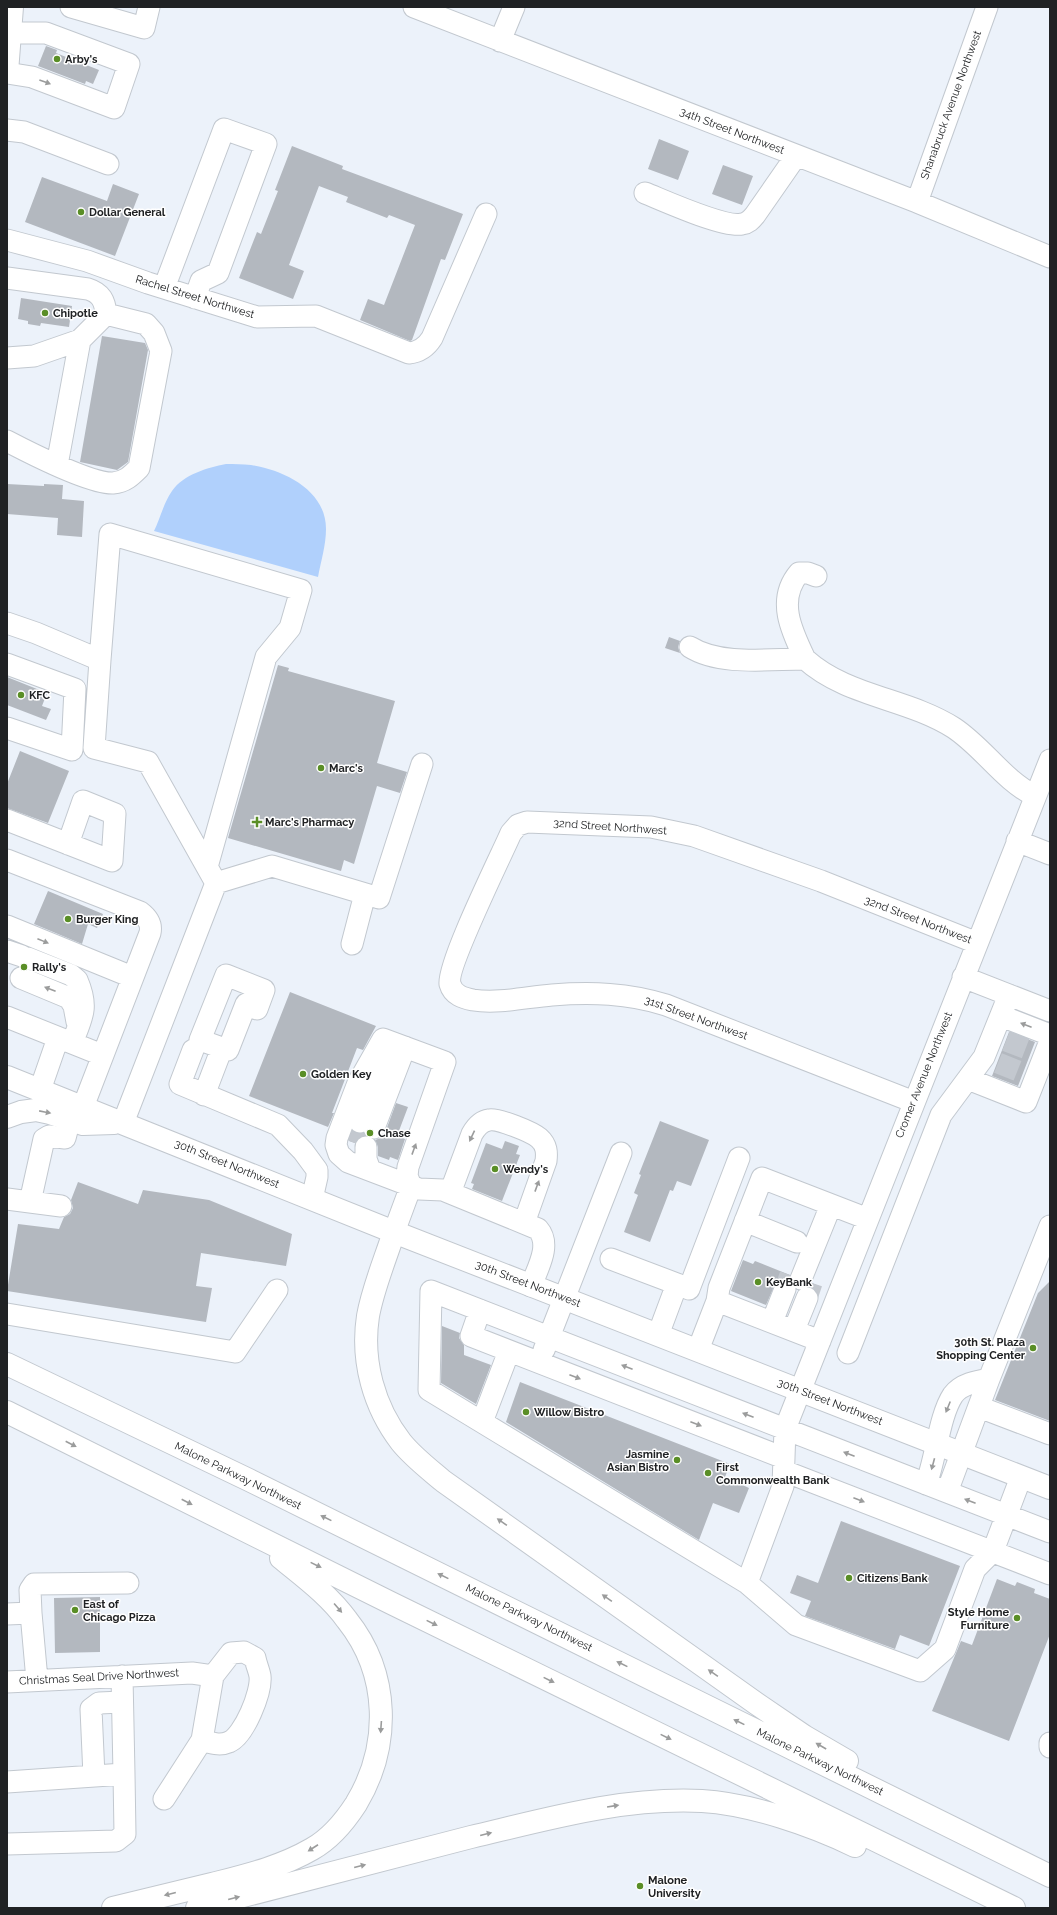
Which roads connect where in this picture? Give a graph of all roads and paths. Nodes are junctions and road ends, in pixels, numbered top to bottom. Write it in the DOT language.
graph roads {
  1 [pos="12,7"];
  2 [pos="71,7"];
  3 [pos="149,7"];
  4 [pos="414,7"];
  5 [pos="514,7"];
  6 [pos="987,7"];
  7 [pos="10,33"];
  8 [pos="500,41"];
  9 [pos="7,73"];
  10 [pos="7,130"];
  11 [pos="796,156"];
  12 [pos="108,164"];
  13 [pos="645,193"];
  14 [pos="917,202"];
  15 [pos="486,214"];
  16 [pos="7,240"];
  17 [pos="1050,257"];
  18 [pos="7,278"];
  19 [pos="36,282"];
  20 [pos="164,288"];
  21 [pos="195,298"];
  22 [pos="106,314"];
  23 [pos="70,344"];
  24 [pos="7,358"];
  25 [pos="7,441"];
  26 [pos="57,465"];
  27 [pos="816,576"];
  28 [pos="7,623"];
  29 [pos="690,647"];
  30 [pos="100,660"];
  31 [pos="805,660"];
  32 [pos="7,664"];
  33 [pos="7,728"];
  34 [pos="1050,760"];
  35 [pos="422,764"];
  36 [pos="1036,796"];
  37 [pos="7,820"];
  38 [pos="1017,841"];
  39 [pos="68,844"];
  40 [pos="1050,854"];
  41 [pos="7,860"];
  42 [pos="42,873"];
  43 [pos="212,875"];
  44 [pos="365,894"];
  45 [pos="7,926"];
  46 [pos="977,943"];
  47 [pos="352,944"];
  48 [pos="19,955"];
  49 [pos="127,974"];
  50 [pos="14,975"];
  51 [pos="963,977"];
  52 [pos="450,983"];
  53 [pos="1009,995"];
  54 [pos="1050,1011"];
  55 [pos="1001,1016"];
  56 [pos="7,1017"];
  57 [pos="1050,1035"];
  58 [pos="69,1036"];
  59 [pos="394,1043"];
  60 [pos="222,1048"];
  61 [pos="1042,1049"];
  62 [pos="193,1050"];
  63 [pos="97,1053"];
  64 [pos="7,1077"];
  65 [pos="968,1079"];
  66 [pos="40,1090"];
  67 [pos="204,1095"];
  68 [pos="914,1102"];
  69 [pos="76,1113"];
  70 [pos="7,1117"];
  71 [pos="124,1123"];
  72 [pos="363,1124"];
  73 [pos="621,1153"];
  74 [pos="739,1158"];
  75 [pos="411,1186"];
  76 [pos="450,1193"];
  77 [pos="7,1199"];
  78 [pos="312,1199"];
  79 [pos="30,1202"];
  80 [pos="831,1205"];
  81 [pos="61,1206"];
  82 [pos="868,1219"];
  83 [pos="745,1221"];
  84 [pos="524,1222"];
  85 [pos="1050,1226"];
  86 [pos="394,1232"];
  87 [pos="797,1242"];
  88 [pos="611,1259"];
  89 [pos="677,1284"];
  90 [pos="531,1286"];
  91 [pos="277,1290"];
  92 [pos="564,1298"];
  93 [pos="717,1301"];
  94 [pos="480,1310"];
  95 [pos="7,1314"];
  96 [pos="783,1326"];
  97 [pos="658,1335"];
  98 [pos="549,1336"];
  99 [pos="820,1341"];
  100 [pos="698,1350"];
  101 [pos="509,1351"];
  102 [pos="848,1352"];
  103 [pos="539,1362"];
  104 [pos="7,1364"];
  105 [pos="989,1379"];
  106 [pos="800,1391"];
  107 [pos="979,1407"];
  108 [pos="7,1412"];
  109 [pos="482,1422"];
  110 [pos="784,1429"];
  111 [pos="1050,1434"];
  112 [pos="938,1444"];
  113 [pos="962,1454"];
  114 [pos="784,1464"];
  115 [pos="1021,1477"];
  116 [pos="926,1484"];
  117 [pos="1050,1488"];
  118 [pos="947,1492"];
  119 [pos="1007,1515"];
  120 [pos="231,1523"];
  121 [pos="1050,1532"];
  122 [pos="993,1551"];
  123 [pos="1050,1574"];
  124 [pos="747,1582"];
  125 [pos="128,1583"];
  126 [pos="31,1613"];
  127 [pos="7,1614"];
  128 [pos="122,1676"];
  129 [pos="213,1676"];
  130 [pos="37,1680"];
  131 [pos="7,1682"];
  132 [pos="122,1702"];
  133 [pos="202,1740"];
  134 [pos="1050,1743"];
  135 [pos="1050,1747"];
  136 [pos="124,1774"];
  137 [pos="94,1776"];
  138 [pos="7,1782"];
  139 [pos="164,1799"];
  140 [pos="7,1844"];
  141 [pos="1050,1875"];
  142 [pos="112,1908"];
  143 [pos="197,1908"];
  144 [pos="995,1908"];
  145 [pos="1014,1908"];
  1 -- 7 [label="main road"];
  2 -- 3 [label="street"];
  4 -- 8 [label="street, 34th Street Northwest"];
  5 -- 8 [label="street"];
  6 -- 14 [label="street, Shanabruck Avenue Northwest"];
  7 -- 9 [label="main road"];
  9 -- 7 [label="street, one-way"];
  8 -- 11 [label="street, 34th Street Northwest"];
  10 -- 12 [label="street"];
  11 -- 13 [label="street"];
  11 -- 14 [label="street, 34th Street Northwest"];
  14 -- 17 [label="street, 34th Street Northwest"];
  15 -- 21 [label="street, Rachel Street Northwest"];
  16 -- 20 [label="street, Rachel Street Northwest"];
  18 -- 19 [label="street"];
  19 -- 22 [label="street"];
  19 -- 23 [label="street"];
  20 -- 21 [label="street, Rachel Street Northwest"];
  20 -- 21 [label="street"];
  22 -- 23 [label="street"];
  22 -- 26 [label="street"];
  23 -- 24 [label="street"];
  23 -- 26 [label="street"];
  25 -- 26 [label="street"];
  27 -- 31 [label="street"];
  28 -- 30 [label="street"];
  29 -- 31 [label="street"];
  30 -- 43 [label="street"];
  30 -- 43 [label="street"];
  31 -- 36 [label="street"];
  32 -- 33 [label="street"];
  34 -- 36 [label="street, Cromer Avenue Northwest"];
  35 -- 44 [label="street"];
  36 -- 38 [label="street, Cromer Avenue Northwest"];
  37 -- 39 [label="street"];
  38 -- 40 [label="street"];
  38 -- 46 [label="street, Cromer Avenue Northwest"];
  41 -- 42 [label="street"];
  42 -- 49 [label="street"];
  42 -- 49 [label="street"];
  43 -- 44 [label="street"];
  43 -- 71 [label="street"];
  44 -- 47 [label="street"];
  45 -- 49 [label="street, one-way"];
  46 -- 51 [label="street, Cromer Avenue Northwest"];
  46 -- 52 [label="street, 32nd Street Northwest"];
  48 -- 58 [label="street"];
  49 -- 63 [label="street"];
  58 -- 50 [label="street, one-way"];
  51 -- 53 [label="street"];
  51 -- 68 [label="street, Cromer Avenue Northwest"];
  52 -- 68 [label="street, 31st Street Northwest"];
  53 -- 54 [label="street"];
  53 -- 55 [label="street"];
  57 -- 55 [label="street, one-way"];
  55 -- 65 [label="street"];
  56 -- 58 [label="street"];
  58 -- 63 [label="street"];
  58 -- 66 [label="street"];
  59 -- 72 [label="street"];
  75 -- 59 [label="street, one-way"];
  59 -- 75 [label="street"];
  60 -- 67 [label="street"];
  61 -- 65 [label="street"];
  62 -- 67 [label="street"];
  63 -- 69 [label="street"];
  64 -- 66 [label="main road, 30th Street Northwest"];
  65 -- 102 [label="street"];
  66 -- 69 [label="main road, 30th Street Northwest"];
  67 -- 78 [label="street"];
  68 -- 82 [label="street, Cromer Avenue Northwest"];
  70 -- 69 [label="main road, one-way"];
  69 -- 71 [label="main road, 30th Street Northwest"];
  69 -- 79 [label="street"];
  71 -- 78 [label="main road, 30th Street Northwest"];
  73 -- 92 [label="street"];
  74 -- 89 [label="street"];
  75 -- 76 [label="street"];
  75 -- 86 [label="street"];
  76 -- 84 [label="street"];
  84 -- 76 [label="street, one-way"];
  77 -- 79 [label="street"];
  78 -- 86 [label="main road, 30th Street Northwest"];
  79 -- 81 [label="street"];
  80 -- 82 [label="street"];
  80 -- 83 [label="street"];
  80 -- 96 [label="street"];
  82 -- 99 [label="street, Cromer Avenue Northwest"];
  83 -- 87 [label="street"];
  83 -- 93 [label="street"];
  84 -- 90 [label="street"];
  85 -- 105 [label="street"];
  86 -- 90 [label="main road, 30th Street Northwest"];
  141 -- 86 [label="main road, one-way"];
  88 -- 89 [label="street"];
  89 -- 97 [label="street"];
  90 -- 92 [label="main road, 30th Street Northwest"];
  91 -- 95 [label="street"];
  92 -- 97 [label="main road, 30th Street Northwest"];
  92 -- 98 [label="street"];
  93 -- 96 [label="street"];
  93 -- 100 [label="street"];
  94 -- 98 [label="street"];
  94 -- 101 [label="street"];
  94 -- 109 [label="street"];
  96 -- 99 [label="street"];
  97 -- 100 [label="main road, 30th Street Northwest"];
  98 -- 103 [label="street"];
  110 -- 98 [label="street, one-way"];
  99 -- 106 [label="street, Cromer Avenue Northwest"];
  100 -- 106 [label="main road, 30th Street Northwest"];
  101 -- 103 [label="street"];
  101 -- 109 [label="street"];
  103 -- 114 [label="street, one-way"];
  141 -- 104 [label="main road, Malone Parkway Northwest, one-way"];
  105 -- 107 [label="street"];
  105 -- 112 [label="street, one-way"];
  106 -- 110 [label="street, Cromer Avenue Northwest"];
  106 -- 112 [label="main road, 30th Street Northwest"];
  107 -- 111 [label="street"];
  107 -- 113 [label="street"];
  108 -- 120 [label="main road, one-way"];
  109 -- 124 [label="street"];
  110 -- 114 [label="street"];
  116 -- 110 [label="street, one-way"];
  112 -- 113 [label="main road, 30th Street Northwest"];
  112 -- 116 [label="street, one-way"];
  113 -- 115 [label="main road, 30th Street Northwest"];
  113 -- 118 [label="street"];
  114 -- 122 [label="street, one-way"];
  114 -- 124 [label="street"];
  115 -- 117 [label="main road, 30th Street Northwest"];
  115 -- 119 [label="street"];
  116 -- 118 [label="street"];
  119 -- 118 [label="street, one-way"];
  119 -- 121 [label="street"];
  119 -- 122 [label="street"];
  120 -- 142 [label="main road, one-way"];
  120 -- 145 [label="main road, one-way"];
  122 -- 123 [label="street"];
  122 -- 124 [label="street"];
  125 -- 126 [label="street"];
  126 -- 127 [label="street"];
  126 -- 130 [label="street"];
  128 -- 129 [label="street, Christmas Seal Drive Northwest"];
  128 -- 130 [label="street, Christmas Seal Drive Northwest"];
  128 -- 132 [label="street"];
  129 -- 133 [label="street"];
  129 -- 133 [label="street"];
  130 -- 131 [label="street, Christmas Seal Drive Northwest"];
  132 -- 136 [label="street"];
  132 -- 137 [label="street"];
  133 -- 139 [label="street"];
  134 -- 135 [label="street"];
  136 -- 137 [label="street"];
  136 -- 140 [label="street"];
  137 -- 138 [label="street"];
  143 -- 144 [label="main road, one-way"];
}
